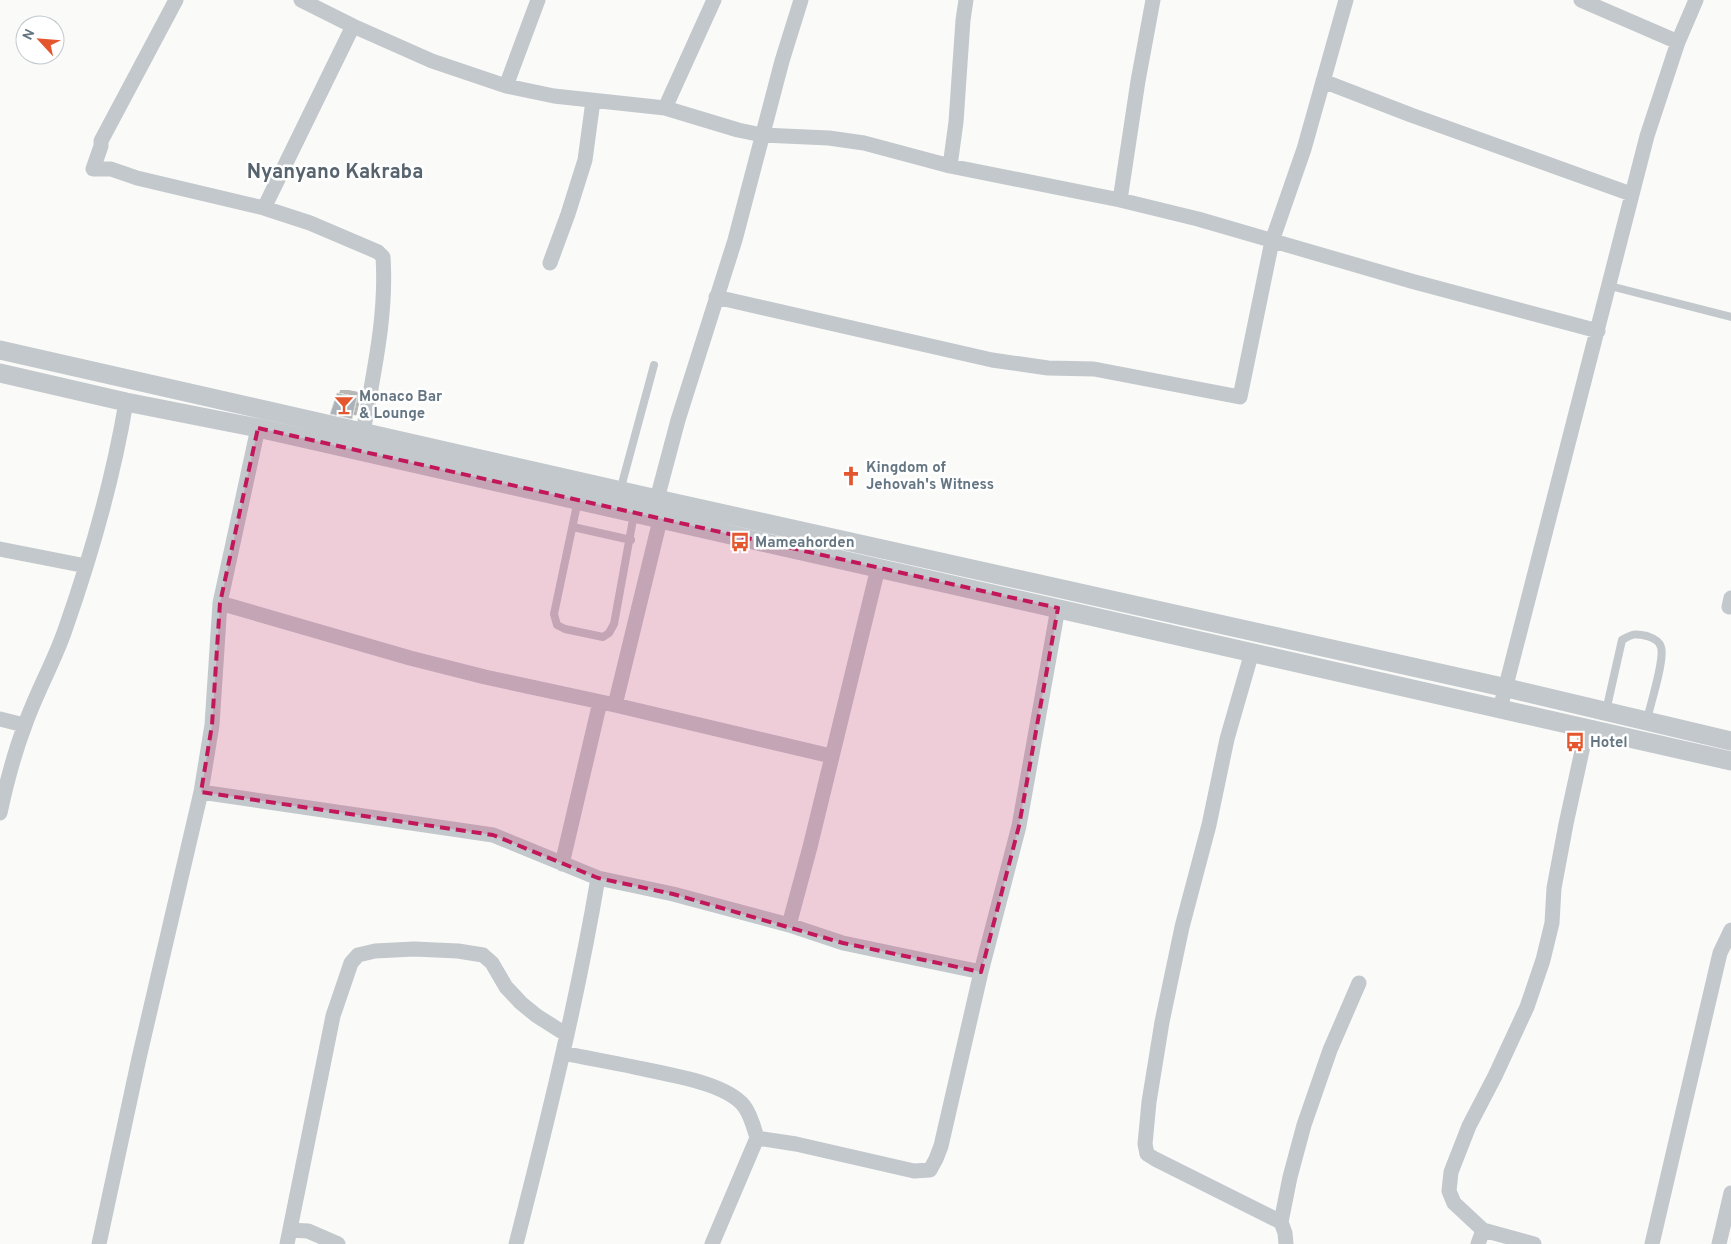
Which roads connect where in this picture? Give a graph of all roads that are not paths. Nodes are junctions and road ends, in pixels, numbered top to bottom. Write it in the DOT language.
graph roads {
  1 [pos="176,0"];
  2 [pos="301,0"];
  3 [pos="538,0"];
  4 [pos="714,0"];
  5 [pos="801,0"];
  6 [pos="966,0"];
  7 [pos="1153,0"];
  8 [pos="1346,0"];
  9 [pos="1581,0"];
  10 [pos="1696,0"];
  11 [pos="353,26"];
  12 [pos="1678,42"];
  13 [pos="1323,81"];
  14 [pos="506,86"];
  15 [pos="593,101"];
  16 [pos="665,108"];
  17 [pos="762,135"];
  18 [pos="950,166"];
  19 [pos="1631,194"];
  20 [pos="1120,200"];
  21 [pos="264,208"];
  22 [pos="1272,241"];
  23 [pos="550,263"];
  24 [pos="1610,286"];
  25 [pos="716,297"];
  26 [pos="1731,318"];
  27 [pos="1598,331"];
  28 [pos="0,350"];
  29 [pos="654,365"];
  30 [pos="0,374"];
  31 [pos="126,402"];
  32 [pos="258,428"];
  33 [pos="363,433"];
  34 [pos="620,491"];
  35 [pos="578,500"];
  36 [pos="657,500"];
  37 [pos="634,514"];
  38 [pos="660,520"];
  39 [pos="573,527"];
  40 [pos="630,540"];
  41 [pos="0,548"];
  42 [pos="86,566"];
  43 [pos="878,568"];
  44 [pos="220,602"];
  45 [pos="1058,608"];
  46 [pos="1252,652"];
  47 [pos="1507,688"];
  48 [pos="608,703"];
  49 [pos="1500,709"];
  50 [pos="1606,711"];
  51 [pos="0,719"];
  52 [pos="1646,720"];
  53 [pos="24,725"];
  54 [pos="1587,728"];
  55 [pos="1731,741"];
  56 [pos="831,756"];
  57 [pos="1731,761"];
  58 [pos="201,792"];
  59 [pos="0,813"];
  60 [pos="562,864"];
  61 [pos="598,878"];
  62 [pos="789,925"];
  63 [pos="1731,930"];
  64 [pos="1726,954"];
  65 [pos="982,972"];
  66 [pos="1359,983"];
  67 [pos="567,1035"];
  68 [pos="563,1052"];
  69 [pos="757,1138"];
  70 [pos="1731,1194"];
  71 [pos="1281,1222"];
  72 [pos="289,1237"];
  73 [pos="1480,1237"];
  74 [pos="98,1244"];
  75 [pos="338,1244"];
  76 [pos="516,1244"];
  77 [pos="712,1244"];
  78 [pos="1286,1244"];
  79 [pos="1534,1244"];
  80 [pos="1652,1244"];
  81 [pos="1719,1244"];
  1 -- 21 [label="street"];
  2 -- 11 [label="street"];
  3 -- 14 [label="street"];
  4 -- 16 [label="street"];
  5 -- 17 [label="street"];
  6 -- 18 [label="street"];
  7 -- 20 [label="street"];
  8 -- 13 [label="street"];
  9 -- 12 [label="street"];
  10 -- 12 [label="street"];
  11 -- 14 [label="street"];
  11 -- 21 [label="street"];
  12 -- 19 [label="street"];
  13 -- 19 [label="street"];
  13 -- 22 [label="street"];
  14 -- 15 [label="street"];
  15 -- 16 [label="street"];
  15 -- 23 [label="street"];
  16 -- 17 [label="street"];
  17 -- 18 [label="street"];
  17 -- 25 [label="street"];
  18 -- 20 [label="street"];
  19 -- 24 [label="street"];
  20 -- 22 [label="street"];
  21 -- 33 [label="street"];
  22 -- 25 [label="street"];
  22 -- 27 [label="street"];
  24 -- 26 [label="lane"];
  24 -- 27 [label="street"];
  25 -- 36 [label="street"];
  27 -- 47 [label="street"];
  28 -- 33 [label="street"];
  29 -- 34 [label="lane"];
  30 -- 31 [label="street"];
  31 -- 32 [label="street"];
  31 -- 42 [label="street"];
  32 -- 35 [label="street"];
  32 -- 44 [label="street"];
  33 -- 34 [label="street"];
  34 -- 36 [label="street"];
  35 -- 37 [label="street"];
  35 -- 39 [label="lane"];
  36 -- 47 [label="street"];
  37 -- 38 [label="street"];
  37 -- 40 [label="lane"];
  38 -- 43 [label="street"];
  38 -- 48 [label="street"];
  39 -- 40 [label="lane"];
  39 -- 40 [label="lane"];
  41 -- 42 [label="street"];
  42 -- 53 [label="street"];
  43 -- 45 [label="street"];
  43 -- 56 [label="street"];
  44 -- 48 [label="street"];
  44 -- 58 [label="street"];
  45 -- 46 [label="street"];
  45 -- 65 [label="street"];
  46 -- 49 [label="street"];
  46 -- 71 [label="street"];
  47 -- 49 [label="street"];
  47 -- 50 [label="street"];
  48 -- 56 [label="street"];
  48 -- 60 [label="street"];
  49 -- 54 [label="street"];
  50 -- 52 [label="street"];
  50 -- 52 [label="lane"];
  51 -- 53 [label="street"];
  52 -- 55 [label="street"];
  53 -- 59 [label="street"];
  54 -- 57 [label="street"];
  54 -- 73 [label="street"];
  56 -- 62 [label="street"];
  58 -- 60 [label="street"];
  58 -- 74 [label="street"];
  60 -- 61 [label="street"];
  61 -- 62 [label="street"];
  61 -- 67 [label="street"];
  62 -- 65 [label="street"];
  63 -- 64 [label="street"];
  64 -- 80 [label="street"];
  65 -- 69 [label="street"];
  66 -- 71 [label="street"];
  67 -- 68 [label="street"];
  67 -- 72 [label="street"];
  68 -- 69 [label="street"];
  68 -- 76 [label="street"];
  69 -- 77 [label="street"];
  70 -- 81 [label="street"];
  71 -- 78 [label="street"];
  72 -- 75 [label="street"];
  73 -- 79 [label="street"];
}
